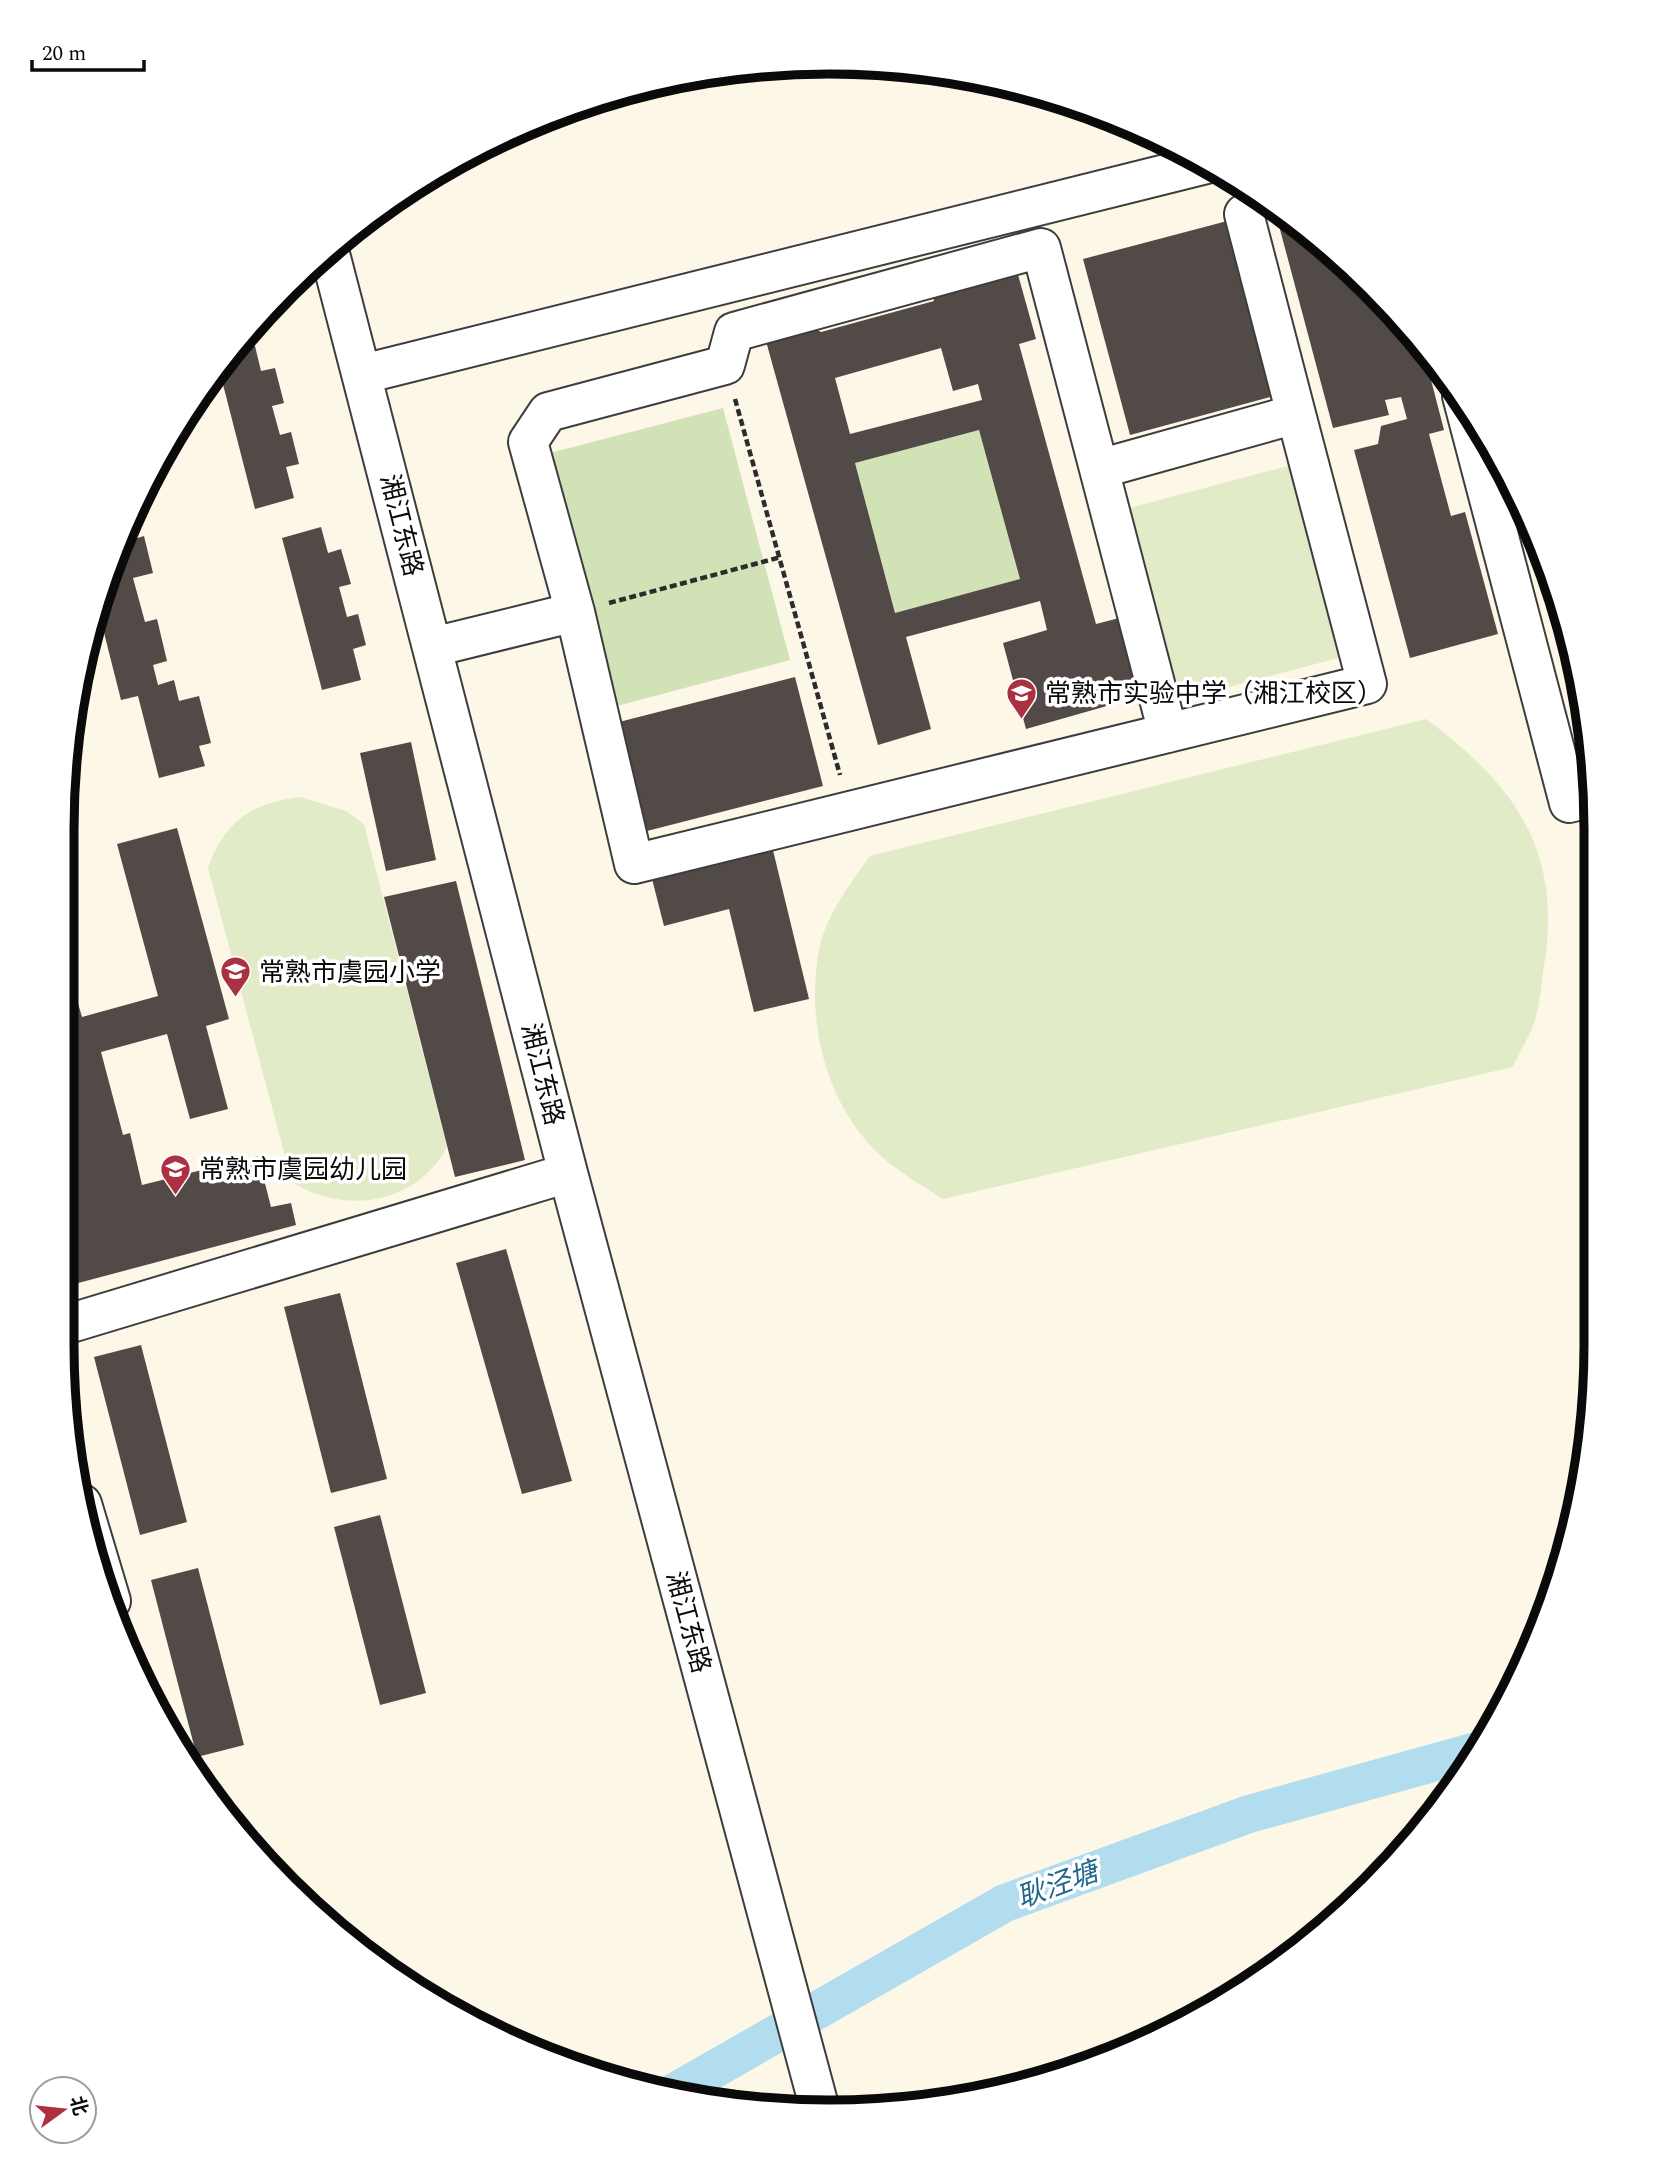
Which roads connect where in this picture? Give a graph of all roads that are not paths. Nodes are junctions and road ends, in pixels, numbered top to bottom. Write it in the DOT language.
graph roads {
  1 [pos="1192,167"];
  2 [pos="1030,208"];
  3 [pos="1244,214"];
  4 [pos="1041,248"];
  5 [pos="332,260"];
  6 [pos="363,374"];
  7 [pos="1296,414"];
  8 [pos="1472,435"];
  9 [pos="1099,469"];
  10 [pos="575,612"];
  11 [pos="433,647"];
  12 [pos="1168,733"];
  13 [pos="1583,800"];
  14 [pos="568,1173"];
  15 [pos="74,1322"];
  16 [pos="817,2100"];
  1 -- 2 [label="street"];
  2 -- 4 [label="street"];
  2 -- 6 [label="street"];
  3 -- 7 [label="street"];
  4 -- 9 [label="street"];
  4 -- 10 [label="street"];
  5 -- 6 [label="street, 湘江东路"];
  6 -- 11 [label="street, 湘江东路"];
  7 -- 9 [label="street"];
  7 -- 12 [label="street"];
  8 -- 13 [label="street"];
  9 -- 12 [label="street"];
  10 -- 11 [label="street"];
  10 -- 12 [label="street"];
  11 -- 14 [label="street, 湘江东路"];
  14 -- 15 [label="street"];
  14 -- 16 [label="street, 湘江东路"];
}
